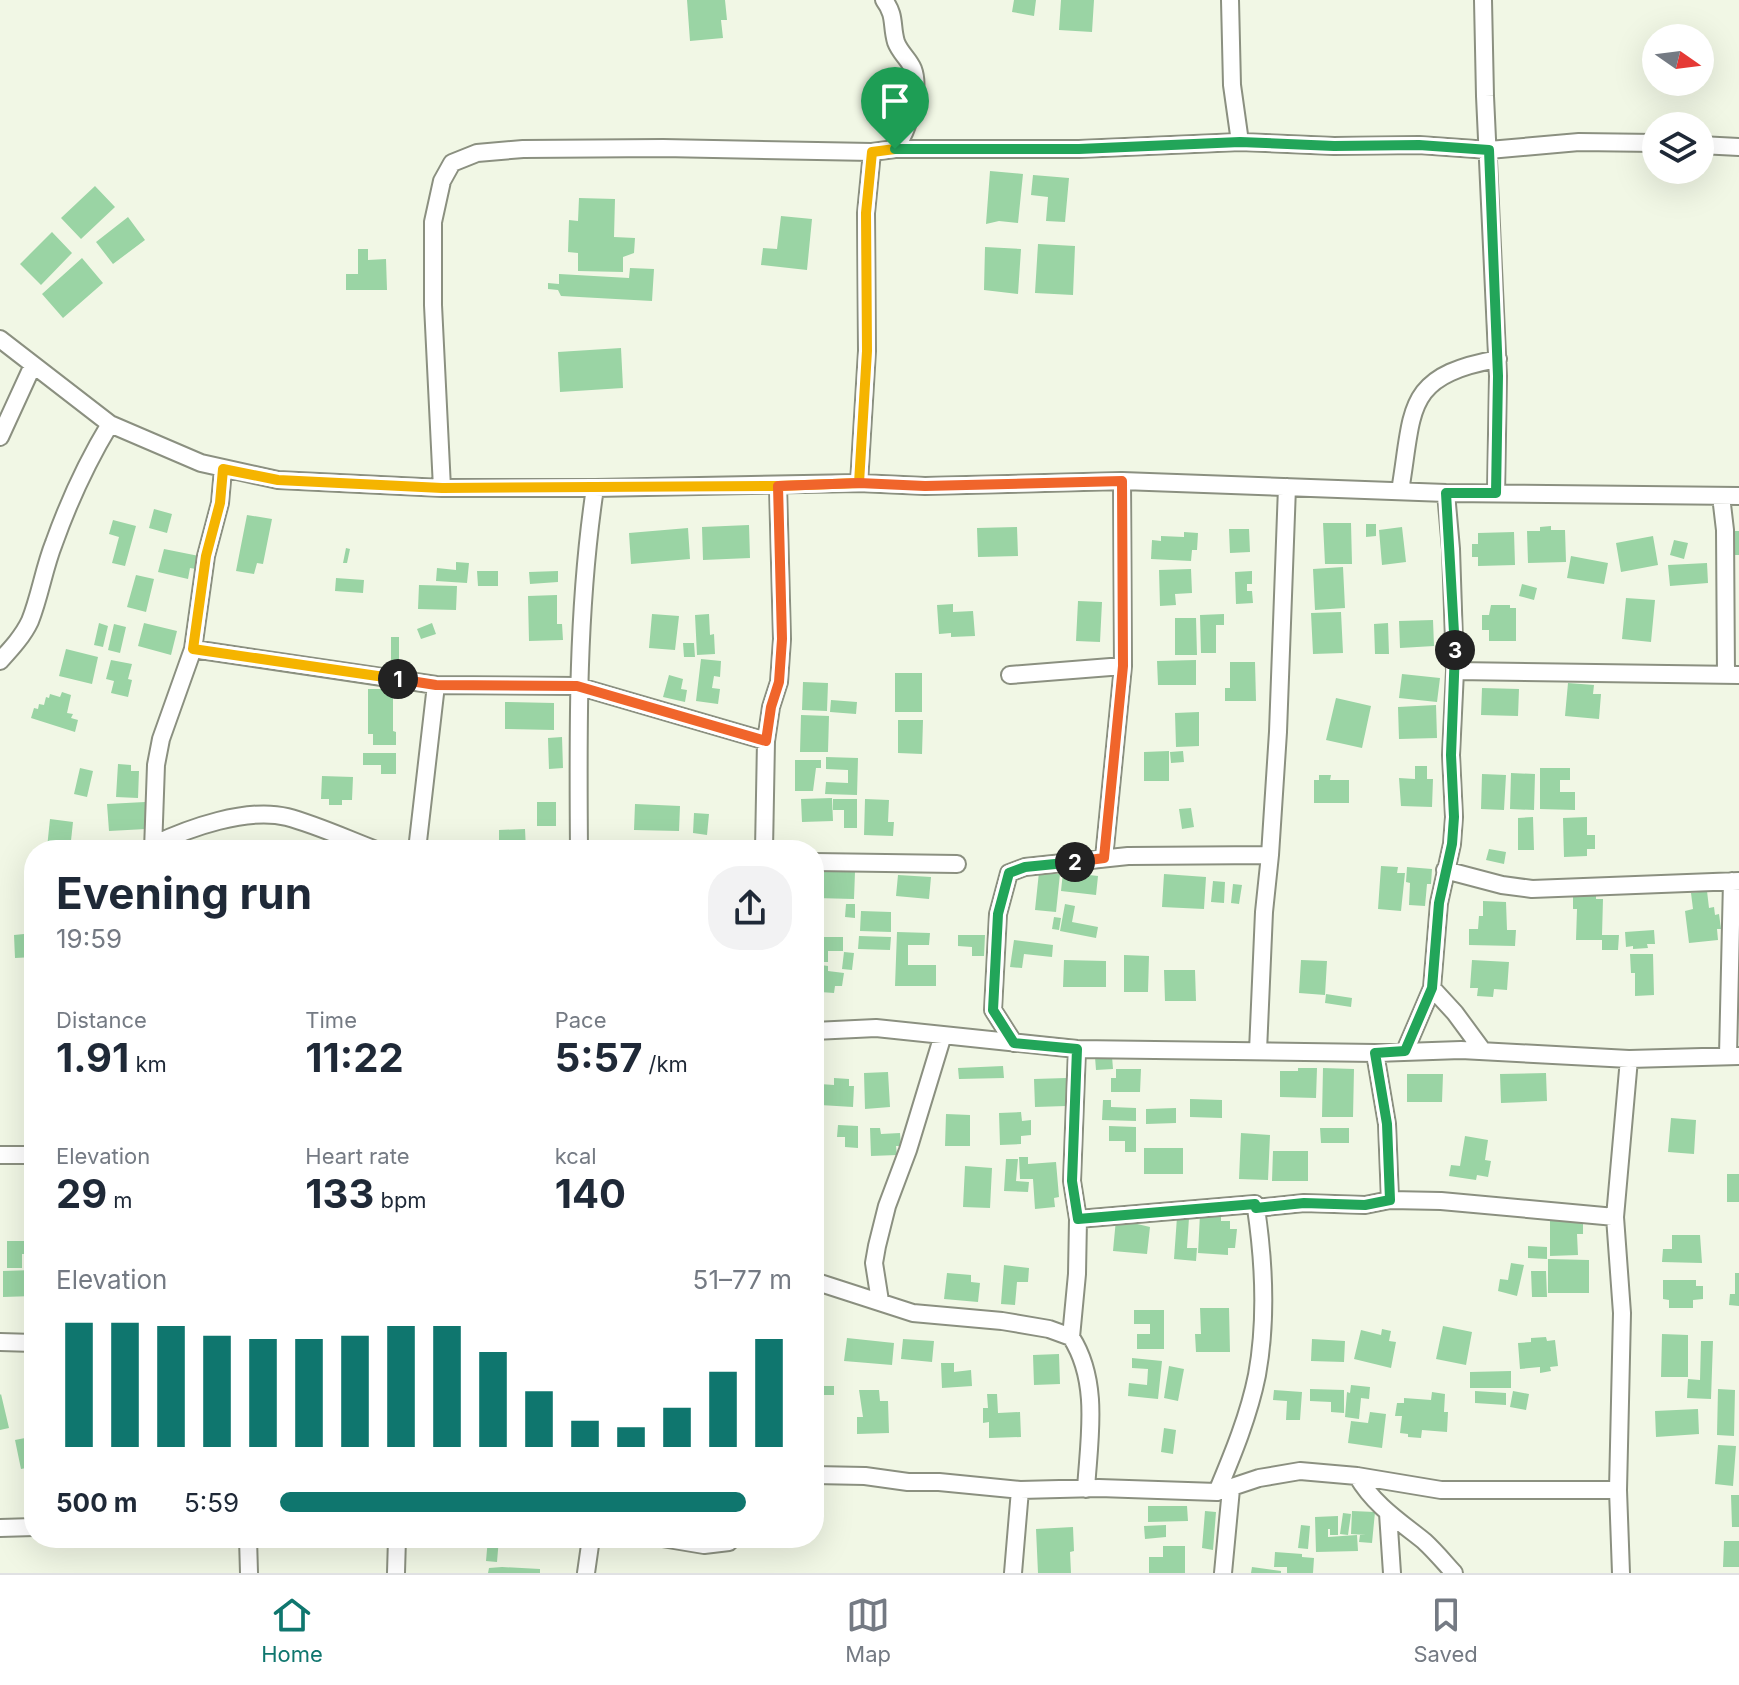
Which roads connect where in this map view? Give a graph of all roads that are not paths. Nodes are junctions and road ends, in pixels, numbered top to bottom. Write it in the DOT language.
graph roads {
  1 [pos="884,0"];
  2 [pos="1230,0"];
  3 [pos="1483,0"];
  4 [pos="1240,142"];
  5 [pos="1642,143"];
  6 [pos="1714,146"];
  7 [pos="1739,147"];
  8 [pos="895,149"];
  9 [pos="1489,150"];
  10 [pos="872,152"];
  11 [pos="0,339"];
  12 [pos="1498,359"];
  13 [pos="33,365"];
  14 [pos="110,424"];
  15 [pos="0,437"];
  16 [pos="223,469"];
  17 [pos="1122,481"];
  18 [pos="859,483"];
  19 [pos="778,486"];
  20 [pos="1287,487"];
  21 [pos="442,488"];
  22 [pos="595,488"];
  23 [pos="1400,491"];
  24 [pos="1446,493"];
  25 [pos="1496,493"];
  26 [pos="1721,496"];
  27 [pos="1739,496"];
  28 [pos="193,649"];
  29 [pos="0,661"];
  30 [pos="1123,666"];
  31 [pos="1455,671"];
  32 [pos="1010,675"];
  33 [pos="1732,675"];
  34 [pos="436,685"];
  35 [pos="577,686"];
  36 [pos="766,741"];
  37 [pos="153,840"];
  38 [pos="167,840"];
  39 [pos="349,840"];
  40 [pos="418,840"];
  41 [pos="579,840"];
  42 [pos="764,840"];
  43 [pos="1270,855"];
  44 [pos="1104,858"];
  45 [pos="824,862"];
  46 [pos="957,864"];
  47 [pos="1445,870"];
  48 [pos="1736,881"];
  49 [pos="1432,988"];
  50 [pos="824,1031"];
  51 [pos="943,1035"];
  52 [pos="1014,1043"];
  53 [pos="1077,1049"];
  54 [pos="1258,1051"];
  55 [pos="1405,1051"];
  56 [pos="1483,1051"];
  57 [pos="1375,1053"];
  58 [pos="1733,1055"];
  59 [pos="1629,1059"];
  60 [pos="0,1155"];
  61 [pos="24,1155"];
  62 [pos="1390,1200"];
  63 [pos="1256,1208"];
  64 [pos="1615,1217"];
  65 [pos="1078,1219"];
  66 [pos="824,1284"];
  67 [pos="880,1301"];
  68 [pos="1071,1337"];
  69 [pos="0,1342"];
  70 [pos="24,1343"];
  71 [pos="824,1476"];
  72 [pos="1357,1476"];
  73 [pos="1086,1489"];
  74 [pos="1020,1490"];
  75 [pos="1618,1490"];
  76 [pos="1224,1491"];
  77 [pos="1388,1513"];
  78 [pos="24,1527"];
  79 [pos="0,1528"];
  80 [pos="248,1548"];
  81 [pos="397,1548"];
  82 [pos="590,1548"];
  83 [pos="249,1573"];
  84 [pos="396,1573"];
  85 [pos="586,1573"];
  86 [pos="1013,1573"];
  87 [pos="1223,1573"];
  88 [pos="1392,1573"];
  89 [pos="1454,1573"];
  90 [pos="1621,1573"];
  1 -- 8 [label="street"];
  2 -- 4 [label="street"];
  3 -- 9 [label="street"];
  4 -- 8 [label="street"];
  4 -- 9 [label="street"];
  5 -- 9 [label="street"];
  6 -- 7 [label="street"];
  8 -- 10 [label="street"];
  9 -- 12 [label="street"];
  10 -- 18 [label="street"];
  10 -- 21 [label="street"];
  11 -- 13 [label="street"];
  12 -- 23 [label="street"];
  12 -- 25 [label="street"];
  13 -- 14 [label="street"];
  13 -- 15 [label="street"];
  14 -- 16 [label="street"];
  14 -- 29 [label="street"];
  16 -- 21 [label="street"];
  16 -- 28 [label="street"];
  17 -- 18 [label="street"];
  17 -- 20 [label="street"];
  17 -- 30 [label="street"];
  18 -- 19 [label="street"];
  19 -- 22 [label="street"];
  19 -- 36 [label="street"];
  20 -- 23 [label="street"];
  20 -- 43 [label="street"];
  21 -- 22 [label="street"];
  22 -- 35 [label="street"];
  23 -- 24 [label="street"];
  24 -- 25 [label="street"];
  24 -- 31 [label="street"];
  25 -- 26 [label="street"];
  26 -- 27 [label="street"];
  26 -- 33 [label="street"];
  28 -- 34 [label="street"];
  28 -- 37 [label="street"];
  30 -- 32 [label="street"];
  30 -- 44 [label="street"];
  31 -- 33 [label="street"];
  31 -- 47 [label="street"];
  34 -- 35 [label="street"];
  34 -- 40 [label="street"];
  35 -- 36 [label="street"];
  35 -- 41 [label="street"];
  36 -- 42 [label="street"];
  38 -- 39 [label="street"];
  43 -- 44 [label="street"];
  43 -- 54 [label="street"];
  44 -- 52 [label="street"];
  45 -- 46 [label="street"];
  47 -- 48 [label="street"];
  47 -- 49 [label="street"];
  48 -- 58 [label="street"];
  49 -- 55 [label="street"];
  49 -- 56 [label="street"];
  50 -- 51 [label="street"];
  51 -- 52 [label="street"];
  51 -- 67 [label="street"];
  52 -- 53 [label="street"];
  53 -- 54 [label="street"];
  53 -- 65 [label="street"];
  54 -- 57 [label="street"];
  55 -- 56 [label="street"];
  55 -- 57 [label="street"];
  56 -- 59 [label="street"];
  57 -- 62 [label="street"];
  58 -- 59 [label="street"];
  59 -- 64 [label="street"];
  60 -- 61 [label="street"];
  62 -- 63 [label="street"];
  62 -- 64 [label="street"];
  63 -- 65 [label="street"];
  63 -- 76 [label="street"];
  64 -- 75 [label="street"];
  65 -- 68 [label="street"];
  66 -- 67 [label="street"];
  67 -- 68 [label="street"];
  68 -- 73 [label="street"];
  69 -- 70 [label="street"];
  71 -- 74 [label="street"];
  72 -- 75 [label="street"];
  72 -- 76 [label="street"];
  72 -- 77 [label="street"];
  73 -- 74 [label="street"];
  73 -- 76 [label="street"];
  74 -- 86 [label="street"];
  75 -- 90 [label="street"];
  76 -- 87 [label="street"];
  77 -- 88 [label="street"];
  77 -- 89 [label="street"];
  78 -- 79 [label="street"];
  80 -- 83 [label="street"];
  81 -- 84 [label="street"];
  82 -- 85 [label="street"];
}
